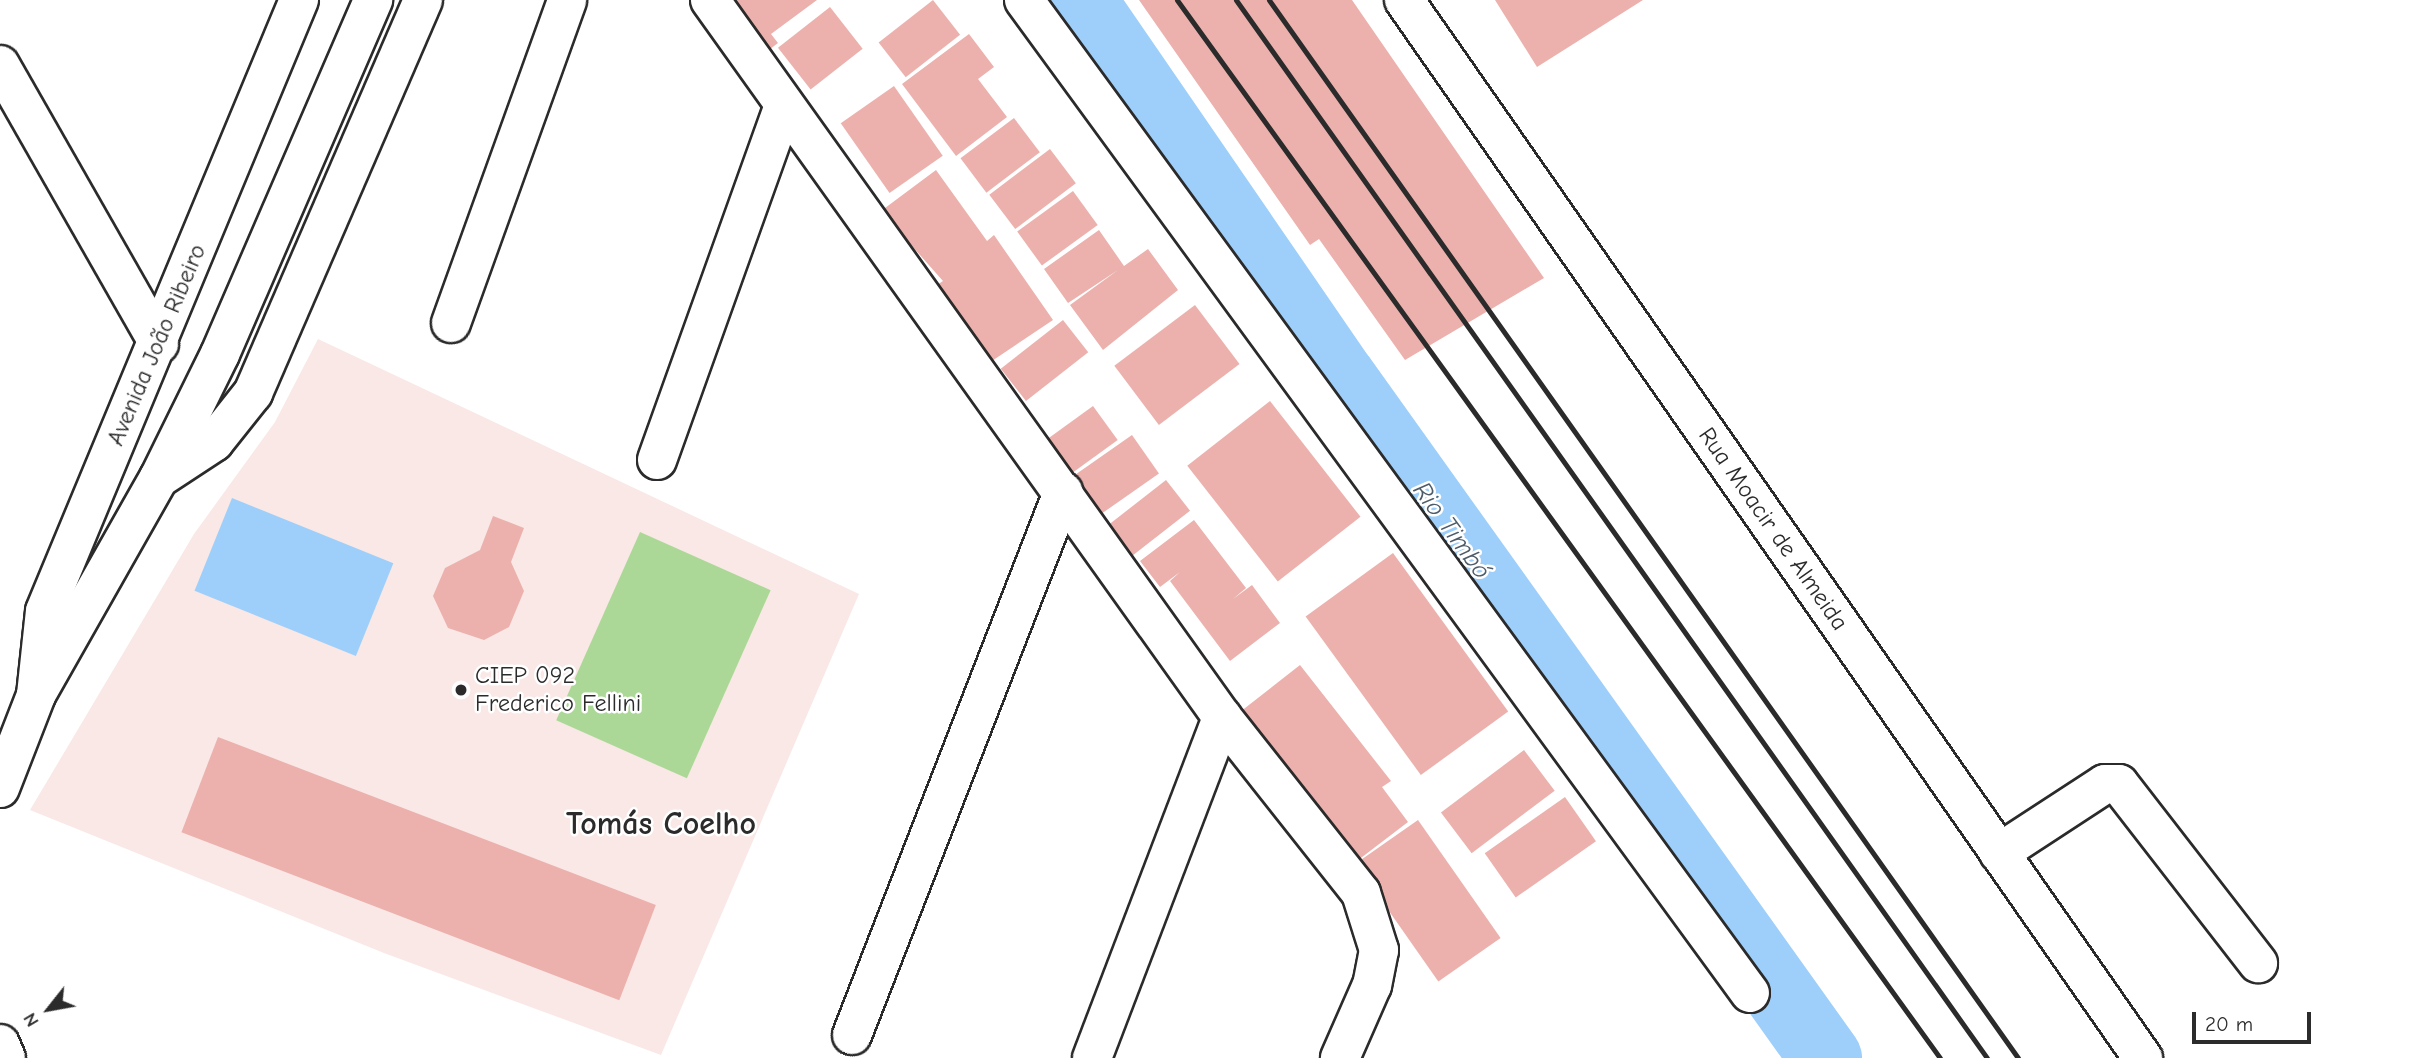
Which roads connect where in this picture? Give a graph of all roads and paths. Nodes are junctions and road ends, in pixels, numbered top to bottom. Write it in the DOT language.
graph roads {
  1 [pos="299,0"];
  2 [pos="373,0"];
  3 [pos="423,0"];
  4 [pos="567,0"];
  5 [pos="710,0"];
  6 [pos="1024,0"];
  7 [pos="1404,0"];
  8 [pos="0,65"];
  9 [pos="783,106"];
  10 [pos="451,323"];
  11 [pos="159,344"];
  12 [pos="657,460"];
  13 [pos="159,478"];
  14 [pos="1063,492"];
  15 [pos="36,695"];
  16 [pos="1222,717"];
  17 [pos="0,737"];
  18 [pos="0,788"];
  19 [pos="1999,853"];
  20 [pos="2258,963"];
  21 [pos="1750,993"];
  22 [pos="852,1035"];
  23 [pos="0,1044"];
  24 [pos="6,1058"];
  25 [pos="1092,1058"];
  26 [pos="1340,1058"];
  27 [pos="2143,1058"];
  1 -- 11 [label="street, Avenida João Ribeiro"];
  2 -- 13 [label="street, Avenida João Ribeiro"];
  3 -- 13 [label="street"];
  4 -- 10 [label="street"];
  5 -- 9 [label="street"];
  6 -- 21 [label="street"];
  7 -- 19 [label="street, Rua Moacir de Almeida"];
  8 -- 11 [label="street"];
  9 -- 12 [label="street"];
  9 -- 14 [label="street"];
  11 -- 15 [label="street, Avenida João Ribeiro"];
  13 -- 15 [label="street, Avenida João Ribeiro"];
  14 -- 16 [label="street"];
  14 -- 22 [label="street"];
  15 -- 17 [label="street, Avenida João Ribeiro"];
  15 -- 18 [label="street, Avenida João Ribeiro"];
  16 -- 25 [label="street"];
  16 -- 26 [label="street"];
  19 -- 20 [label="street"];
  19 -- 27 [label="street, Rua Moacir de Almeida"];
  23 -- 24 [label="street"];
}
